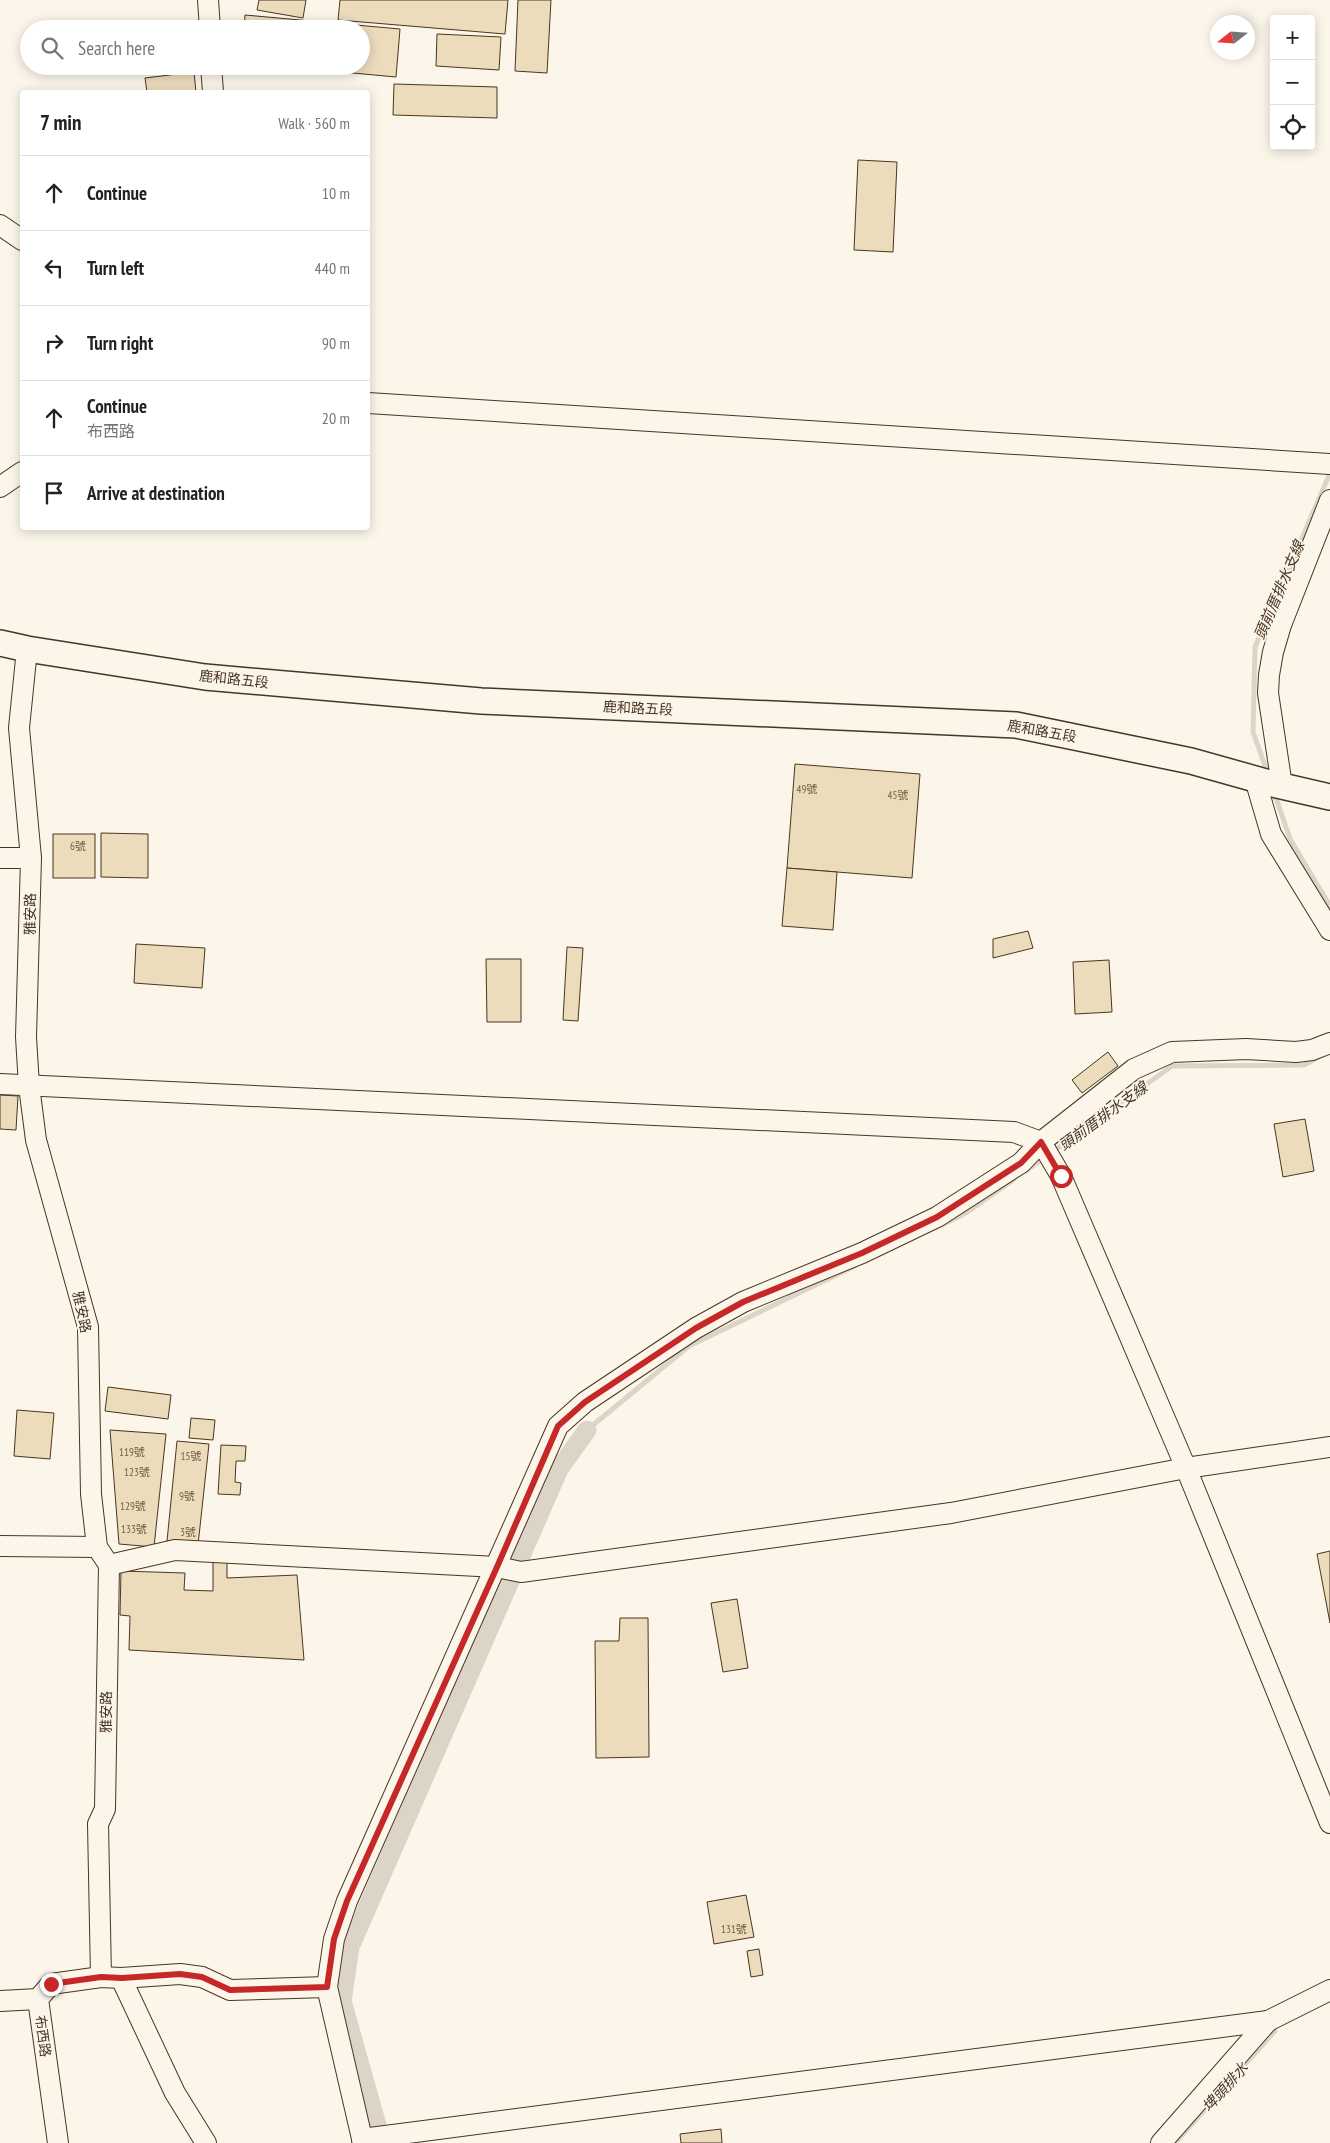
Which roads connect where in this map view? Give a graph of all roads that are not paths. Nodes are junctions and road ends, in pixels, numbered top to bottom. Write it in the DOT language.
graph roads {
  1 [pos="208,0"];
  2 [pos="209,20"];
  3 [pos="212,75"];
  4 [pos="213,90"];
  5 [pos="0,225"];
  6 [pos="20,239"];
  7 [pos="370,403"];
  8 [pos="1330,464"];
  9 [pos="20,473"];
  10 [pos="0,487"];
  11 [pos="1330,500"];
  12 [pos="0,643"];
  13 [pos="27,649"];
  14 [pos="1267,783"];
  15 [pos="1330,797"];
  16 [pos="0,858"];
  17 [pos="31,858"];
  18 [pos="1330,930"];
  19 [pos="1330,1042"];
  20 [pos="0,1084"];
  21 [pos="29,1086"];
  22 [pos="1041,1142"];
  23 [pos="1330,1447"];
  24 [pos="1186,1468"];
  25 [pos="0,1546"];
  26 [pos="97,1548"];
  27 [pos="108,1564"];
  28 [pos="497,1567"];
  29 [pos="1330,1823"];
  30 [pos="101,1977"];
  31 [pos="122,1978"];
  32 [pos="327,1987"];
  33 [pos="1330,1990"];
  34 [pos="38,1999"];
  35 [pos="0,2001"];
  36 [pos="1268,2021"];
  37 [pos="362,2141"];
  38 [pos="58,2143"];
  39 [pos="206,2143"];
  40 [pos="1161,2143"];
  1 -- 2 [label="street"];
  3 -- 4 [label="street"];
  5 -- 6 [label="street"];
  7 -- 8 [label="street"];
  9 -- 10 [label="street"];
  11 -- 14 [label="street"];
  12 -- 13 [label="main road, 鹿和路五段"];
  13 -- 14 [label="main road, 鹿和路五段"];
  13 -- 17 [label="street, 雅安路"];
  14 -- 15 [label="main road, 鹿和路五段"];
  14 -- 18 [label="street"];
  16 -- 17 [label="street"];
  17 -- 21 [label="street, 雅安路"];
  19 -- 22 [label="street"];
  20 -- 21 [label="street"];
  21 -- 22 [label="street"];
  21 -- 26 [label="street, 雅安路"];
  22 -- 24 [label="street"];
  22 -- 28 [label="street"];
  23 -- 24 [label="street"];
  24 -- 28 [label="street"];
  24 -- 29 [label="street"];
  25 -- 26 [label="street"];
  26 -- 27 [label="street, 雅安路"];
  27 -- 28 [label="street"];
  27 -- 30 [label="street, 雅安路"];
  28 -- 32 [label="street"];
  30 -- 31 [label="street, 布西路"];
  30 -- 34 [label="street, 布西路"];
  31 -- 32 [label="street, 布西路"];
  31 -- 39 [label="street"];
  32 -- 37 [label="street"];
  33 -- 36 [label="street"];
  34 -- 35 [label="street"];
  34 -- 38 [label="street, 布西路"];
  36 -- 37 [label="street"];
  36 -- 40 [label="street"];
}
